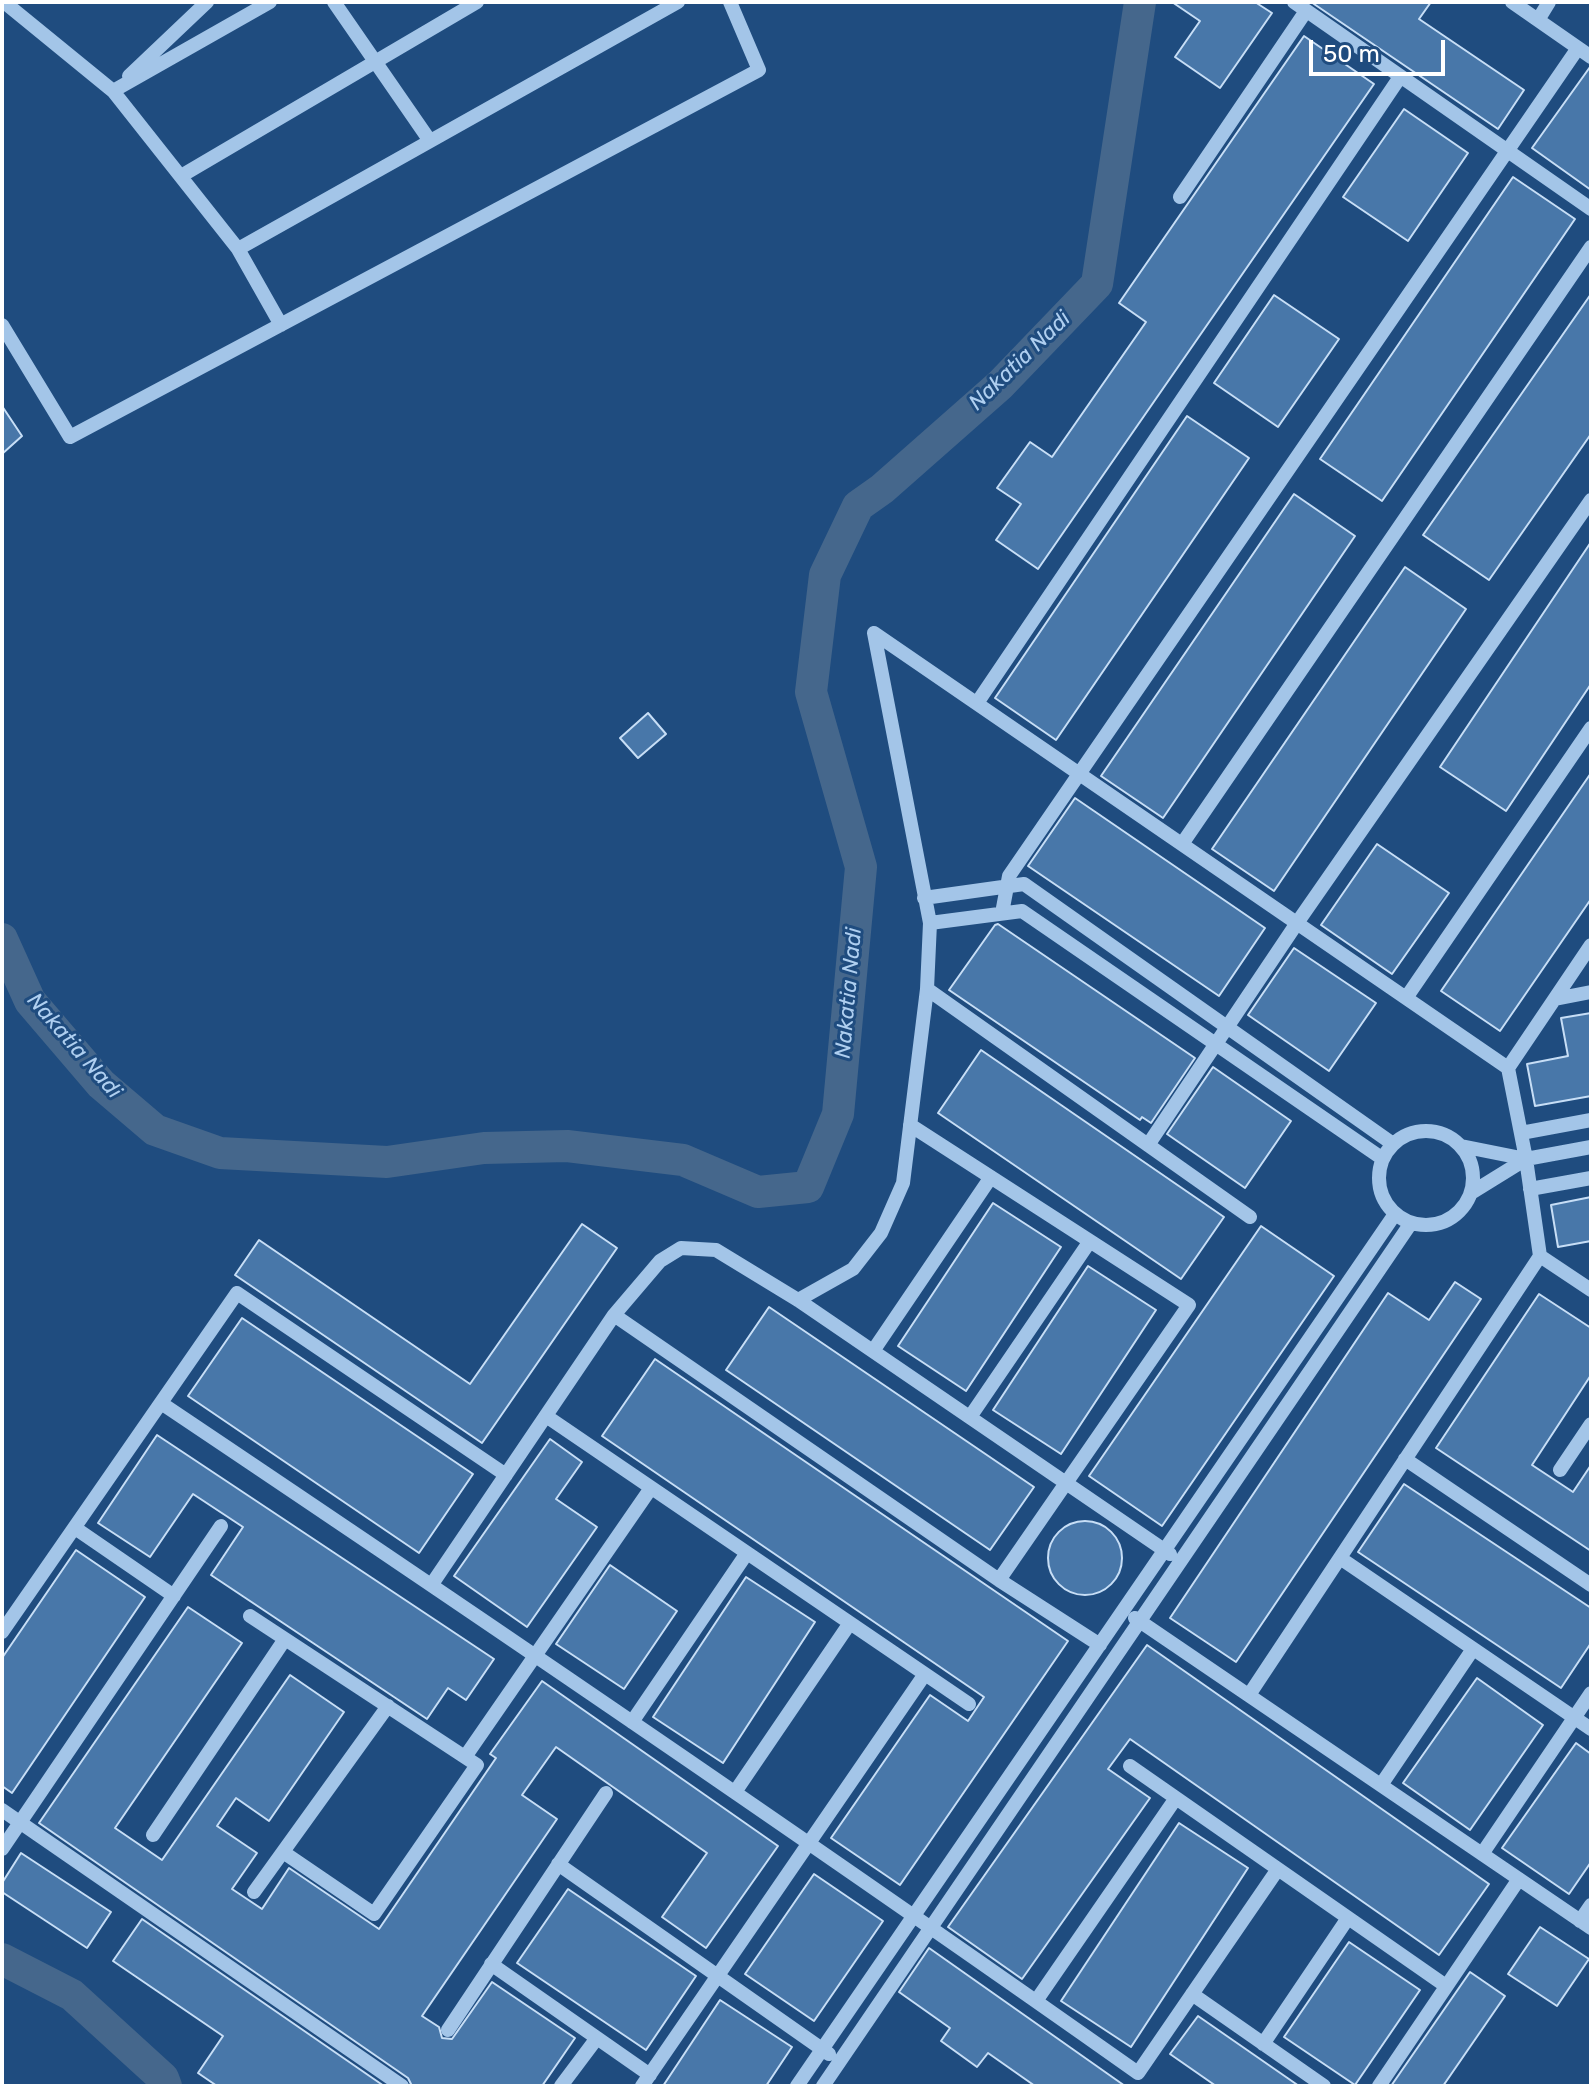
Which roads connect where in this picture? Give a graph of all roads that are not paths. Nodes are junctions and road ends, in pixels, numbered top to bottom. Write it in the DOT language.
graph roads {
  1 [pos="4,2"];
  2 [pos="207,2"];
  3 [pos="270,2"];
  4 [pos="334,2"];
  5 [pos="678,2"];
  6 [pos="730,2"];
  7 [pos="1512,2"];
  8 [pos="1549,2"];
  9 [pos="472,3"];
  10 [pos="1300,6"];
  11 [pos="1538,20"];
  12 [pos="1585,52"];
  13 [pos="374,62"];
  14 [pos="1400,77"];
  15 [pos="113,91"];
  16 [pos="430,141"];
  17 [pos="1507,151"];
  18 [pos="181,176"];
  19 [pos="1180,197"];
  20 [pos="1591,209"];
  21 [pos="1591,247"];
  22 [pos="238,249"];
  23 [pos="2,325"];
  24 [pos="281,325"];
  25 [pos="1591,500"];
  26 [pos="977,703"];
  27 [pos="1591,728"];
  28 [pos="1079,774"];
  29 [pos="1182,844"];
  30 [pos="1006,886"];
  31 [pos="924,898"];
  32 [pos="1002,913"];
  33 [pos="930,923"];
  34 [pos="1297,923"];
  35 [pos="1591,945"];
  36 [pos="927,989"];
  37 [pos="1591,992"];
  38 [pos="1406,998"];
  39 [pos="1555,999"];
  40 [pos="1227,1027"];
  41 [pos="1216,1044"];
  42 [pos="1508,1068"];
  43 [pos="1591,1120"];
  44 [pos="910,1125"];
  45 [pos="1521,1133"];
  46 [pos="1393,1144"];
  47 [pos="1148,1145"];
  48 [pos="1461,1146"];
  49 [pos="1591,1147"];
  50 [pos="1383,1159"];
  51 [pos="1526,1159"];
  52 [pos="991,1177"];
  53 [pos="1591,1178"];
  54 [pos="1530,1189"];
  55 [pos="1471,1193"];
  56 [pos="1395,1214"];
  57 [pos="1250,1217"];
  58 [pos="1411,1223"];
  59 [pos="1090,1241"];
  60 [pos="1540,1256"];
  61 [pos="1591,1290"];
  62 [pos="798,1300"];
  63 [pos="614,1315"];
  64 [pos="873,1351"];
  65 [pos="161,1403"];
  66 [pos="546,1416"];
  67 [pos="970,1417"];
  68 [pos="1591,1424"];
  69 [pos="1405,1459"];
  70 [pos="1560,1470"];
  71 [pos="506,1475"];
  72 [pos="1066,1483"];
  73 [pos="651,1488"];
  74 [pos="221,1526"];
  75 [pos="75,1528"];
  76 [pos="1164,1550"];
  77 [pos="747,1553"];
  78 [pos="1340,1558"];
  79 [pos="1180,1561"];
  80 [pos="999,1580"];
  81 [pos="432,1584"];
  82 [pos="1591,1585"];
  83 [pos="174,1596"];
  84 [pos="1123,1610"];
  85 [pos="250,1616"];
  86 [pos="1140,1621"];
  87 [pos="850,1623"];
  88 [pos="2,1632"];
  89 [pos="285,1639"];
  90 [pos="1100,1645"];
  91 [pos="1473,1649"];
  92 [pos="535,1655"];
  93 [pos="925,1674"];
  94 [pos="1591,1693"];
  95 [pos="1249,1695"];
  96 [pos="969,1704"];
  97 [pos="388,1706"];
  98 [pos="1574,1717"];
  99 [pos="632,1722"];
  100 [pos="1591,1729"];
  101 [pos="465,1757"];
  102 [pos="1130,1766"];
  103 [pos="1381,1785"];
  104 [pos="735,1792"];
  105 [pos="606,1793"];
  106 [pos="1176,1798"];
  107 [pos="2,1810"];
  108 [pos="20,1822"];
  109 [pos="153,1835"];
  110 [pos="809,1843"];
  111 [pos="2,1849"];
  112 [pos="283,1852"];
  113 [pos="1482,1854"];
  114 [pos="558,1864"];
  115 [pos="1278,1869"];
  116 [pos="1519,1879"];
  117 [pos="254,1892"];
  118 [pos="1591,1905"];
  119 [pos="914,1915"];
  120 [pos="1348,1918"];
  121 [pos="1586,1924"];
  122 [pos="931,1927"];
  123 [pos="491,1964"];
  124 [pos="718,1976"];
  125 [pos="1446,1986"];
  126 [pos="1192,1994"];
  127 [pos="1036,2001"];
  128 [pos="448,2030"];
  129 [pos="597,2038"];
  130 [pos="1263,2044"];
  131 [pos="823,2049"];
  132 [pos="840,2061"];
  133 [pos="646,2080"];
  134 [pos="402,2086"];
  135 [pos="561,2086"];
  136 [pos="797,2086"];
  137 [pos="823,2086"];
  138 [pos="1324,2086"];
  139 [pos="1379,2086"];
  1 -- 15 [label="street"];
  2 -- 15 [label="street"];
  3 -- 15 [label="street"];
  4 -- 13 [label="street"];
  5 -- 16 [label="street"];
  6 -- 24 [label="street"];
  7 -- 11 [label="street"];
  8 -- 11 [label="street"];
  9 -- 13 [label="street"];
  10 -- 14 [label="street"];
  10 -- 19 [label="street"];
  11 -- 12 [label="street"];
  12 -- 17 [label="street"];
  13 -- 16 [label="street"];
  13 -- 18 [label="street"];
  14 -- 17 [label="street"];
  14 -- 26 [label="street"];
  15 -- 18 [label="street"];
  16 -- 22 [label="street"];
  17 -- 20 [label="street"];
  17 -- 28 [label="street"];
  18 -- 22 [label="street"];
  21 -- 29 [label="street"];
  22 -- 24 [label="street"];
  23 -- 24 [label="street"];
  25 -- 34 [label="street"];
  26 -- 28 [label="street"];
  26 -- 31 [label="street"];
  27 -- 38 [label="street"];
  28 -- 29 [label="street"];
  28 -- 30 [label="street"];
  29 -- 34 [label="street"];
  30 -- 31 [label="street"];
  30 -- 32 [label="street"];
  30 -- 40 [label="street"];
  31 -- 33 [label="street"];
  32 -- 33 [label="street"];
  32 -- 41 [label="street"];
  33 -- 36 [label="street"];
  34 -- 38 [label="street"];
  34 -- 40 [label="street"];
  35 -- 39 [label="street"];
  36 -- 44 [label="street"];
  36 -- 47 [label="street"];
  37 -- 39 [label="street"];
  38 -- 42 [label="street"];
  39 -- 42 [label="street"];
  40 -- 41 [label="street"];
  40 -- 46 [label="street"];
  41 -- 47 [label="street"];
  41 -- 50 [label="street"];
  42 -- 45 [label="street"];
  43 -- 45 [label="street"];
  44 -- 52 [label="street"];
  44 -- 62 [label="street"];
  45 -- 51 [label="street"];
  46 -- 48 [label="street"];
  46 -- 50 [label="street"];
  47 -- 57 [label="street"];
  48 -- 51 [label="street"];
  48 -- 55 [label="street"];
  49 -- 51 [label="street"];
  50 -- 56 [label="street"];
  51 -- 54 [label="street"];
  51 -- 55 [label="street"];
  52 -- 59 [label="street"];
  52 -- 64 [label="street"];
  53 -- 54 [label="street"];
  54 -- 60 [label="street"];
  55 -- 58 [label="street"];
  56 -- 58 [label="street"];
  56 -- 76 [label="street"];
  58 -- 79 [label="street"];
  59 -- 67 [label="street"];
  59 -- 72 [label="street"];
  60 -- 61 [label="street"];
  60 -- 69 [label="street"];
  62 -- 63 [label="street"];
  62 -- 64 [label="street"];
  63 -- 66 [label="street"];
  63 -- 80 [label="street"];
  64 -- 67 [label="street"];
  65 -- 71 [label="street"];
  65 -- 75 [label="street"];
  65 -- 81 [label="street"];
  66 -- 71 [label="street"];
  66 -- 73 [label="street"];
  67 -- 72 [label="street"];
  68 -- 70 [label="street"];
  69 -- 78 [label="street"];
  69 -- 82 [label="street"];
  71 -- 81 [label="street"];
  72 -- 76 [label="street"];
  72 -- 80 [label="street"];
  73 -- 77 [label="street"];
  73 -- 92 [label="street"];
  74 -- 83 [label="street"];
  75 -- 83 [label="street"];
  75 -- 88 [label="street"];
  76 -- 79 [label="street"];
  76 -- 84 [label="street"];
  77 -- 87 [label="street"];
  77 -- 99 [label="street"];
  78 -- 91 [label="street"];
  78 -- 95 [label="street"];
  79 -- 86 [label="street"];
  80 -- 90 [label="street"];
  81 -- 92 [label="street"];
  83 -- 108 [label="street"];
  84 -- 86 [label="street"];
  84 -- 90 [label="street"];
  85 -- 89 [label="street"];
  86 -- 95 [label="street"];
  86 -- 122 [label="street"];
  87 -- 93 [label="street"];
  87 -- 104 [label="street"];
  89 -- 97 [label="street"];
  89 -- 109 [label="street"];
  90 -- 119 [label="street"];
  91 -- 98 [label="street"];
  91 -- 103 [label="street"];
  92 -- 99 [label="street"];
  92 -- 101 [label="street"];
  93 -- 96 [label="street"];
  93 -- 110 [label="street"];
  94 -- 98 [label="street"];
  95 -- 103 [label="street"];
  97 -- 101 [label="street"];
  97 -- 112 [label="street"];
  98 -- 100 [label="street"];
  98 -- 113 [label="street"];
  99 -- 104 [label="street"];
  101 -- 112 [label="street"];
  102 -- 106 [label="street"];
  103 -- 113 [label="street"];
  104 -- 110 [label="street"];
  105 -- 114 [label="street"];
  106 -- 115 [label="street"];
  106 -- 127 [label="street"];
  107 -- 108 [label="street"];
  108 -- 111 [label="street"];
  108 -- 134 [label="street"];
  110 -- 119 [label="street"];
  110 -- 124 [label="street"];
  112 -- 117 [label="street"];
  113 -- 116 [label="street"];
  114 -- 123 [label="street"];
  114 -- 124 [label="street"];
  115 -- 120 [label="street"];
  115 -- 126 [label="street"];
  116 -- 121 [label="street"];
  116 -- 125 [label="street"];
  118 -- 121 [label="street"];
  119 -- 122 [label="street"];
  119 -- 131 [label="street"];
  120 -- 125 [label="street"];
  120 -- 130 [label="street"];
  122 -- 127 [label="street"];
  122 -- 132 [label="street"];
  123 -- 128 [label="street"];
  123 -- 129 [label="street"];
  124 -- 131 [label="street"];
  124 -- 133 [label="street"];
  125 -- 139 [label="street"];
  126 -- 127 [label="street"];
  126 -- 130 [label="street"];
  129 -- 133 [label="street"];
  129 -- 135 [label="street"];
  130 -- 138 [label="street"];
  131 -- 132 [label="street"];
  131 -- 136 [label="street"];
  132 -- 137 [label="street"];
}
